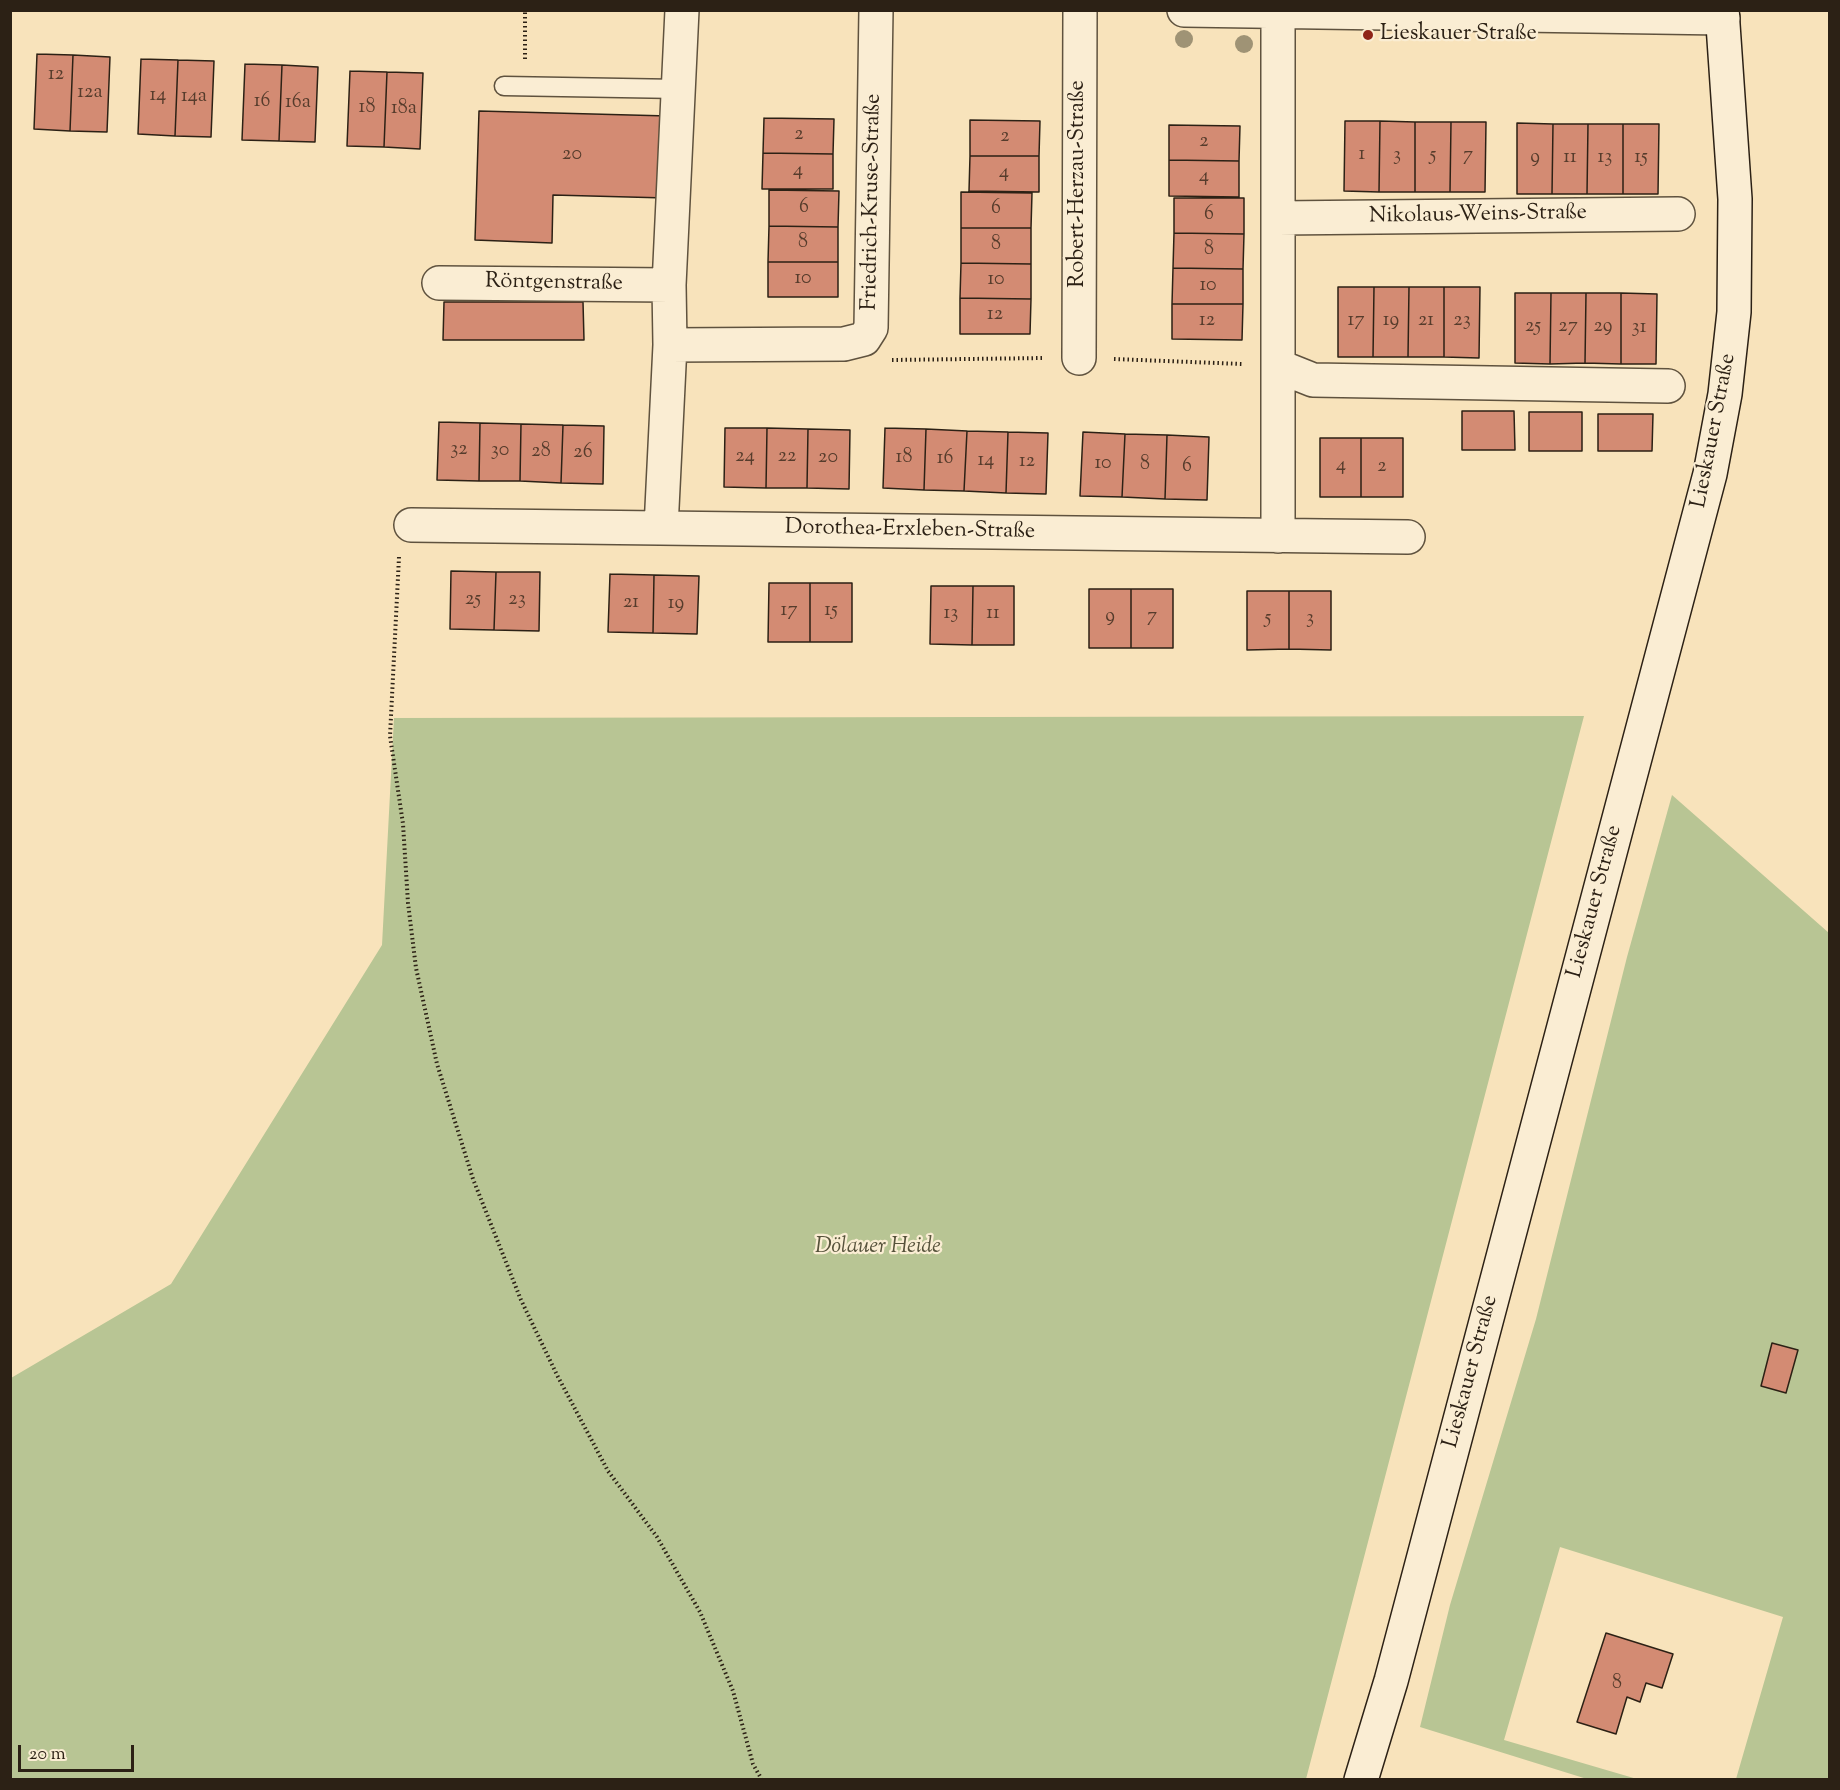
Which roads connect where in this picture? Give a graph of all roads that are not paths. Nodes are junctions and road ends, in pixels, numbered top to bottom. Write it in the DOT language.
graph roads {
  1 [pos="682,10"];
  2 [pos="876,10"];
  3 [pos="1080,10"];
  4 [pos="1184,10"];
  5 [pos="1278,11"];
  6 [pos="1456,12"];
  7 [pos="1723,14"];
  8 [pos="504,86"];
  9 [pos="680,89"];
  10 [pos="1677,214"];
  11 [pos="1278,218"];
  12 [pos="439,283"];
  13 [pos="669,285"];
  14 [pos="670,345"];
  15 [pos="1078,358"];
  16 [pos="1278,366"];
  17 [pos="1668,386"];
  18 [pos="411,525"];
  19 [pos="661,528"];
  20 [pos="1278,536"];
  21 [pos="1408,537"];
  22 [pos="1361,1779"];
  1 -- 9 [label="street"];
  2 -- 14 [label="street, Friedrich-Kruse-Straße"];
  3 -- 15 [label="street, Robert-Herzau-Straße"];
  4 -- 5 [label="street"];
  5 -- 6 [label="street"];
  5 -- 11 [label="street"];
  6 -- 7 [label="street"];
  7 -- 22 [label="street, Lieskauer Straße"];
  8 -- 9 [label="lane"];
  9 -- 13 [label="street"];
  10 -- 11 [label="street, Nikolaus-Weins-Straße"];
  11 -- 16 [label="street"];
  12 -- 13 [label="street, Röntgenstraße"];
  13 -- 14 [label="street"];
  14 -- 19 [label="street"];
  16 -- 17 [label="street"];
  16 -- 20 [label="street"];
  18 -- 19 [label="street, Dorothea-Erxleben-Straße"];
  19 -- 20 [label="street, Dorothea-Erxleben-Straße"];
  20 -- 21 [label="street, Dorothea-Erxleben-Straße"];
}
